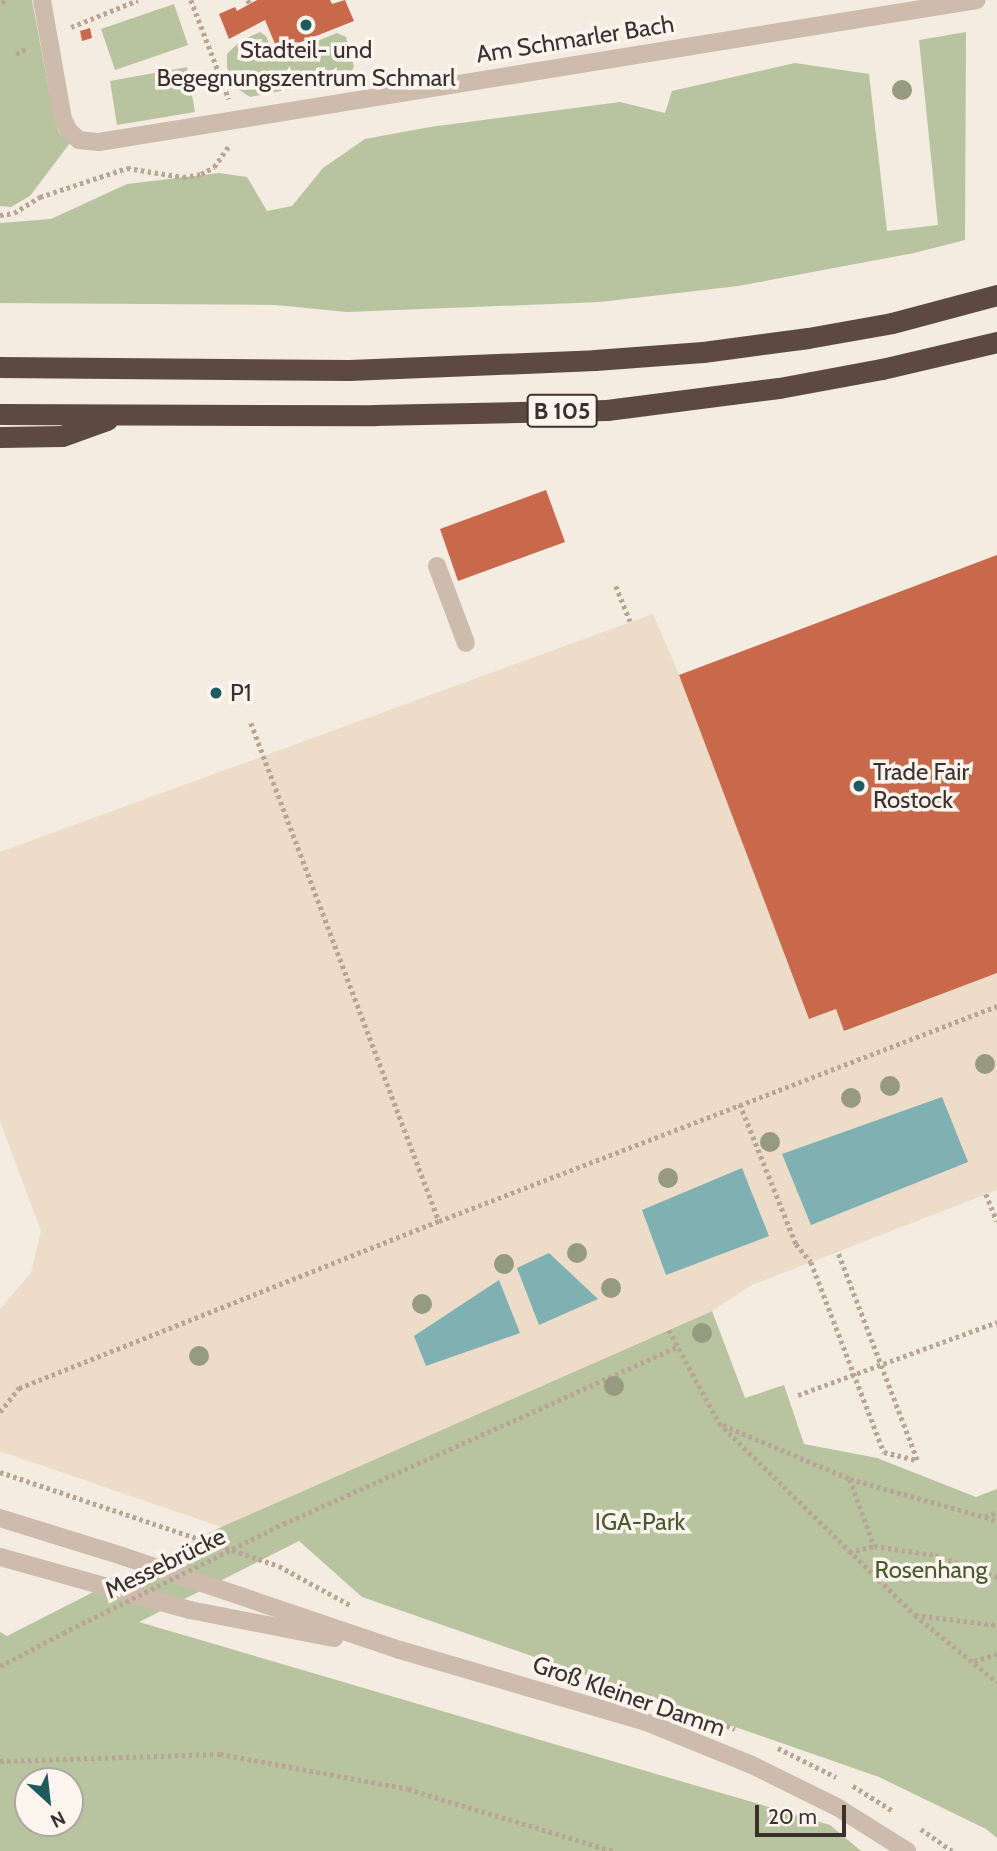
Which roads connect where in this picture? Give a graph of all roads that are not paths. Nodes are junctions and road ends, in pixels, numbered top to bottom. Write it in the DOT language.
graph roads {
  1 [pos="42,0"];
  2 [pos="977,0"];
  3 [pos="997,295"];
  4 [pos="997,342"];
  5 [pos="0,367"];
  6 [pos="0,414"];
  7 [pos="121,415"];
  8 [pos="0,437"];
  9 [pos="437,566"];
  10 [pos="466,642"];
  11 [pos="0,1518"];
  12 [pos="0,1557"];
  13 [pos="400,1650"];
  14 [pos="906,1851"];
  1 -- 2 [label="street, Am Schmarler Bach"];
  3 -- 5 [label="highway, B 105"];
  4 -- 7 [label="highway, B 105"];
  6 -- 7 [label="highway, B 105"];
  7 -- 8 [label="highway"];
  9 -- 10 [label="street"];
  11 -- 13 [label="street, Groß Kleiner Damm"];
  12 -- 13 [label="street, Groß Kleiner Damm"];
  13 -- 14 [label="street, Groß Kleiner Damm"];
}
